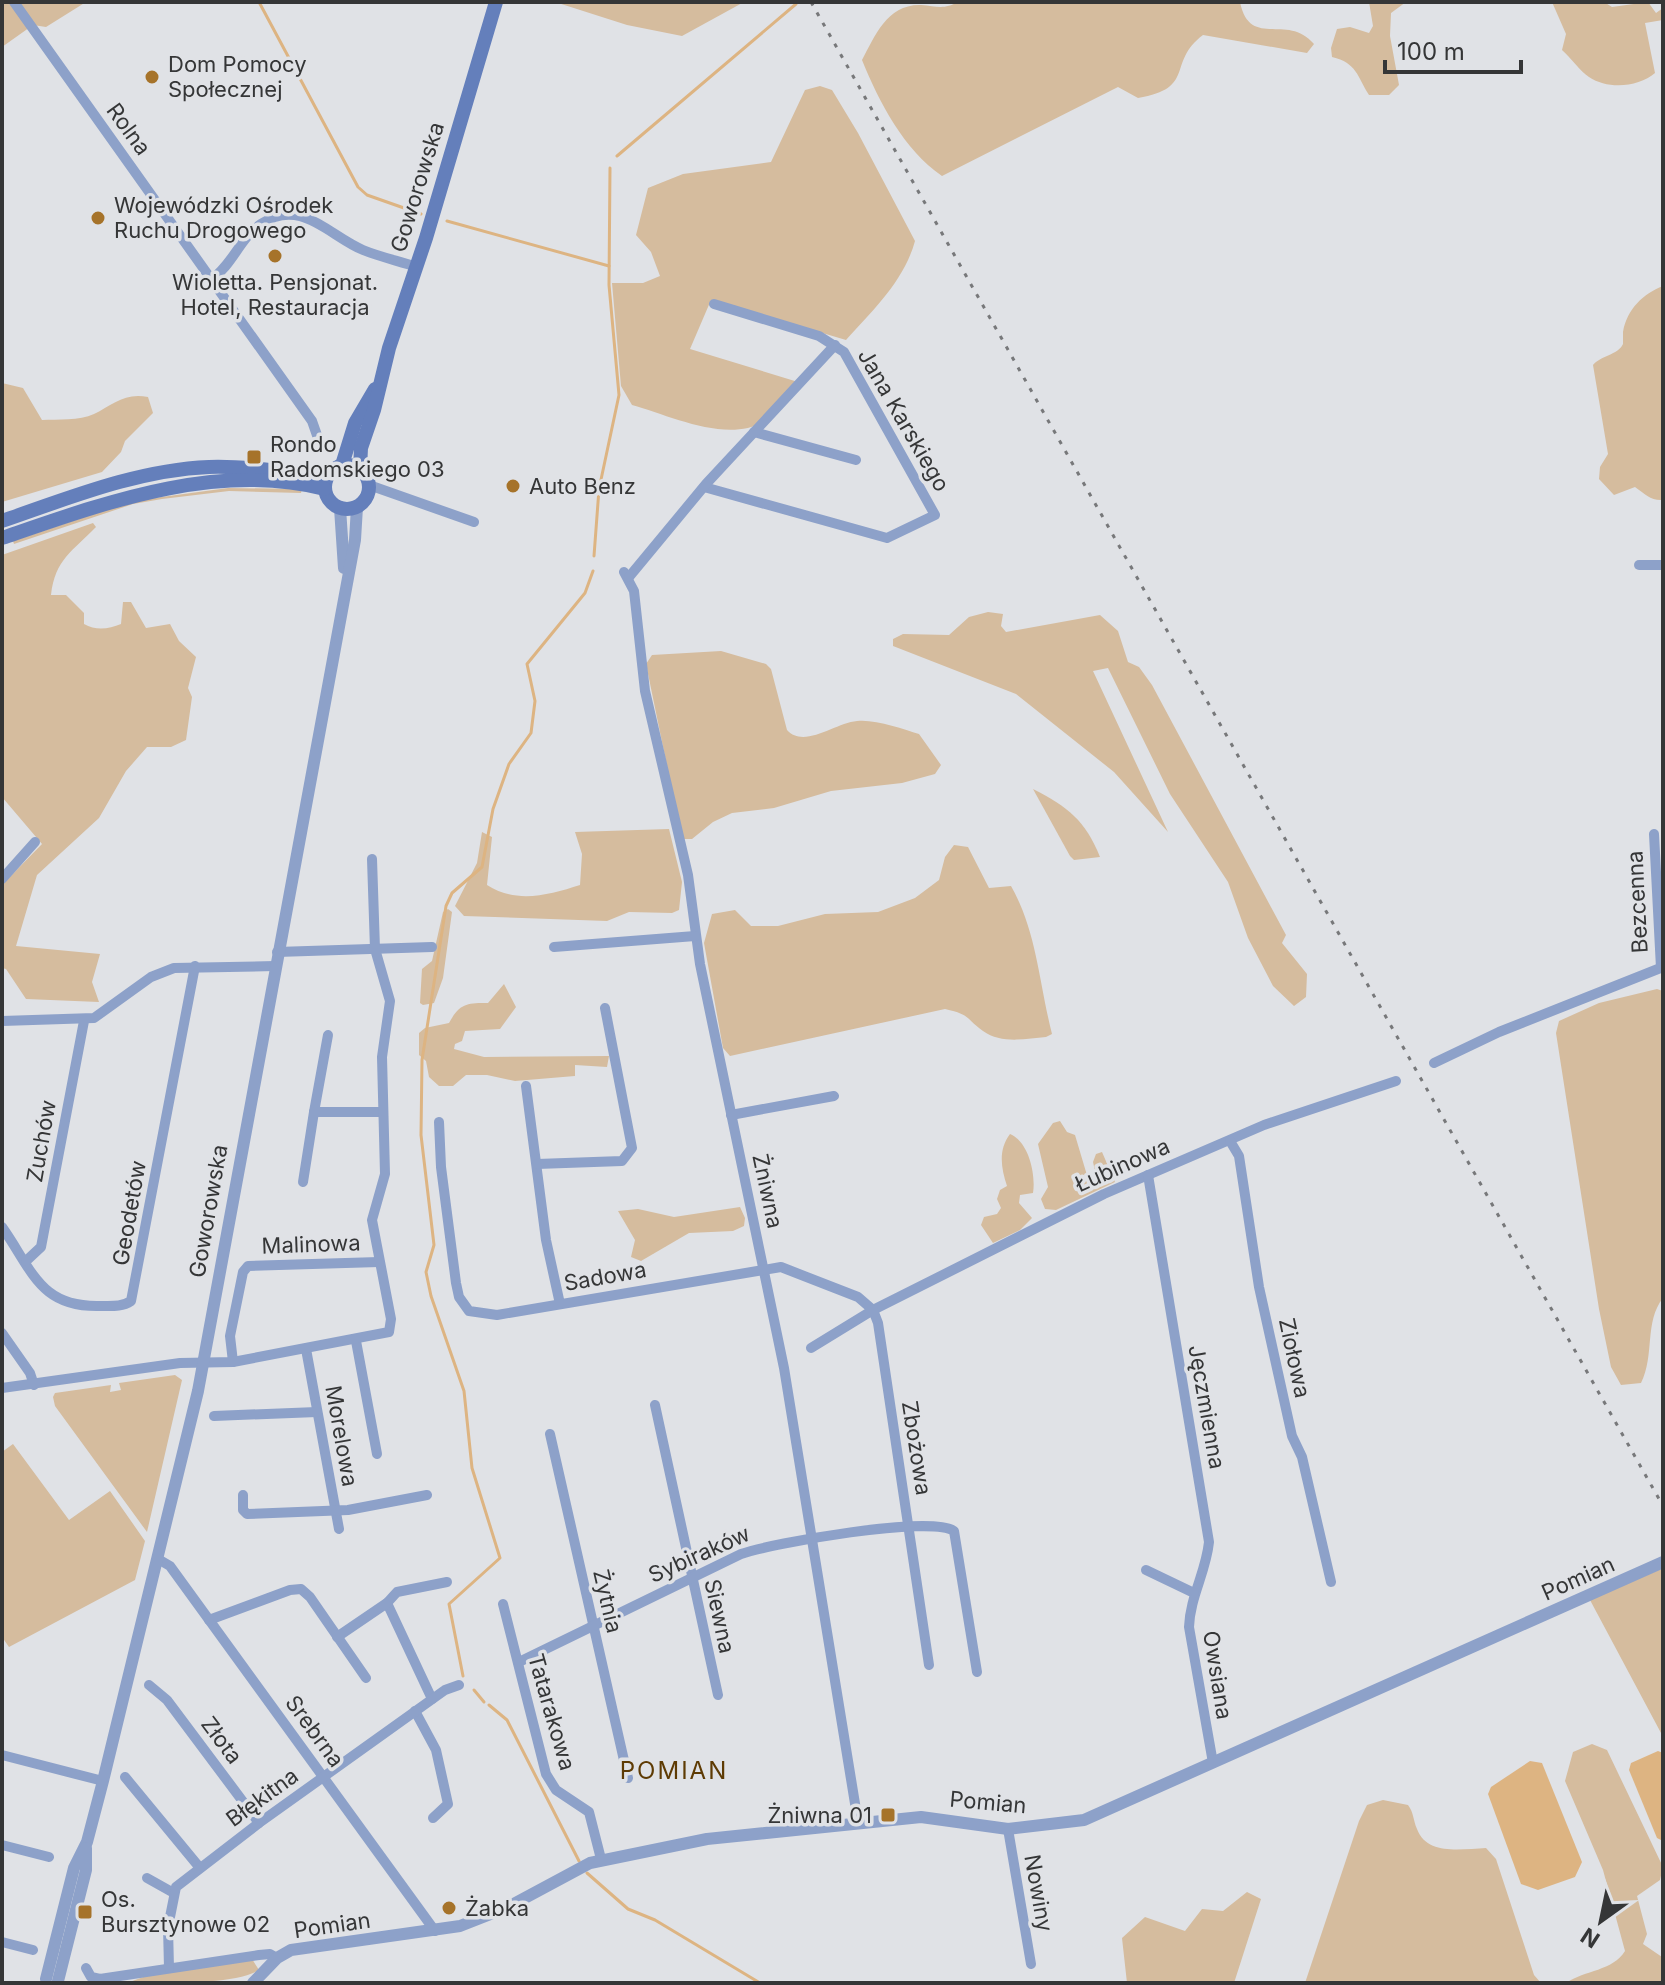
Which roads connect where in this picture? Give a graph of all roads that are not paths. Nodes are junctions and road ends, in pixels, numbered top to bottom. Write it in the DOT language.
graph roads {
  1 [pos="14,2"];
  2 [pos="496,2"];
  3 [pos="417,267"];
  4 [pos="212,279"];
  5 [pos="714,304"];
  6 [pos="835,345"];
  7 [pos="378,385"];
  8 [pos="754,432"];
  9 [pos="319,441"];
  10 [pos="856,460"];
  11 [pos="336,468"];
  12 [pos="360,469"];
  13 [pos="369,485"];
  14 [pos="704,487"];
  15 [pos="325,489"];
  16 [pos="357,507"];
  17 [pos="340,508"];
  18 [pos="2,521"];
  19 [pos="474,522"];
  20 [pos="2,538"];
  21 [pos="1639,565"];
  22 [pos="1663,565"];
  23 [pos="345,582"];
  24 [pos="1654,834"];
  25 [pos="35,842"];
  26 [pos="372,859"];
  27 [pos="2,879"];
  28 [pos="1660,880"];
  29 [pos="695,936"];
  30 [pos="432,947"];
  31 [pos="554,947"];
  32 [pos="375,949"];
  33 [pos="277,952"];
  34 [pos="195,966"];
  35 [pos="275,966"];
  36 [pos="1662,967"];
  37 [pos="605,1008"];
  38 [pos="2,1021"];
  39 [pos="84,1021"];
  40 [pos="328,1035"];
  41 [pos="1434,1063"];
  42 [pos="1396,1081"];
  43 [pos="526,1086"];
  44 [pos="834,1096"];
  45 [pos="314,1112"];
  46 [pos="382,1112"];
  47 [pos="731,1115"];
  48 [pos="439,1122"];
  49 [pos="1230,1141"];
  50 [pos="537,1164"];
  51 [pos="1148,1175"];
  52 [pos="303,1182"];
  53 [pos="2,1227"];
  54 [pos="26,1261"];
  55 [pos="379,1262"];
  56 [pos="764,1268"];
  57 [pos="560,1304"];
  58 [pos="873,1310"];
  59 [pos="2,1333"];
  60 [pos="356,1341"];
  61 [pos="811,1348"];
  62 [pos="306,1349"];
  63 [pos="233,1362"];
  64 [pos="203,1364"];
  65 [pos="34,1385"];
  66 [pos="2,1388"];
  67 [pos="655,1405"];
  68 [pos="317,1412"];
  69 [pos="214,1416"];
  70 [pos="550,1434"];
  71 [pos="377,1454"];
  72 [pos="243,1495"];
  73 [pos="427,1495"];
  74 [pos="336,1511"];
  75 [pos="909,1524"];
  76 [pos="339,1529"];
  77 [pos="813,1540"];
  78 [pos="158,1559"];
  79 [pos="1663,1562"];
  80 [pos="1146,1570"];
  81 [pos="692,1579"];
  82 [pos="447,1582"];
  83 [pos="1331,1582"];
  84 [pos="1194,1593"];
  85 [pos="387,1603"];
  86 [pos="503,1604"];
  87 [pos="209,1620"];
  88 [pos="592,1625"];
  89 [pos="337,1637"];
  90 [pos="519,1662"];
  91 [pos="929,1665"];
  92 [pos="977,1672"];
  93 [pos="366,1678"];
  94 [pos="149,1685"];
  95 [pos="459,1685"];
  96 [pos="718,1695"];
  97 [pos="432,1699"];
  98 [pos="415,1711"];
  99 [pos="2,1755"];
  100 [pos="1213,1763"];
  101 [pos="125,1777"];
  102 [pos="323,1777"];
  103 [pos="628,1778"];
  104 [pos="103,1781"];
  105 [pos="433,1818"];
  106 [pos="858,1822"];
  107 [pos="259,1823"];
  108 [pos="1008,1829"];
  109 [pos="2,1845"];
  110 [pos="49,1857"];
  111 [pos="601,1859"];
  112 [pos="200,1868"];
  113 [pos="147,1878"];
  114 [pos="172,1892"];
  115 [pos="435,1931"];
  116 [pos="2,1942"];
  117 [pos="33,1950"];
  118 [pos="277,1958"];
  119 [pos="1031,1964"];
  120 [pos="86,1968"];
  121 [pos="169,1968"];
  122 [pos="50,1982"];
  123 [pos="253,1983"];
  1 -- 4 [label="street, Rolna"];
  2 -- 3 [label="main road, Goworowska"];
  3 -- 4 [label="street"];
  3 -- 7 [label="main road, Goworowska"];
  4 -- 9 [label="street, Rolna"];
  5 -- 6 [label="street"];
  6 -- 8 [label="street"];
  6 -- 14 [label="street, Jana Karskiego"];
  7 -- 11 [label="main road, Goworowska"];
  7 -- 12 [label="main road, Goworowska"];
  8 -- 10 [label="street"];
  8 -- 14 [label="street"];
  11 -- 12 [label="main road"];
  11 -- 15 [label="main road"];
  11 -- 18 [label="main road"];
  12 -- 13 [label="main road"];
  13 -- 16 [label="main road"];
  13 -- 19 [label="street"];
  14 -- 29 [label="street, Żniwna"];
  15 -- 17 [label="main road"];
  15 -- 20 [label="main road"];
  16 -- 17 [label="main road"];
  16 -- 23 [label="street, Goworowska"];
  17 -- 23 [label="street, Goworowska"];
  21 -- 22 [label="street"];
  23 -- 33 [label="street, Goworowska"];
  24 -- 28 [label="street, Bezcenna"];
  25 -- 27 [label="street"];
  26 -- 32 [label="street"];
  28 -- 36 [label="street, Bezcenna"];
  29 -- 31 [label="street"];
  29 -- 47 [label="street, Żniwna"];
  30 -- 32 [label="street"];
  32 -- 33 [label="street"];
  32 -- 46 [label="street"];
  33 -- 35 [label="street, Goworowska"];
  34 -- 35 [label="street"];
  34 -- 39 [label="street"];
  34 -- 54 [label="street, Geodetów"];
  35 -- 64 [label="street, Goworowska"];
  36 -- 41 [label="street"];
  37 -- 50 [label="street"];
  38 -- 39 [label="street"];
  39 -- 54 [label="street, Zuchów"];
  40 -- 45 [label="street"];
  42 -- 49 [label="street, Łubinowa"];
  43 -- 50 [label="street"];
  44 -- 47 [label="street"];
  45 -- 46 [label="street"];
  45 -- 52 [label="street"];
  46 -- 55 [label="street"];
  47 -- 56 [label="street, Żniwna"];
  48 -- 57 [label="street, Sadowa"];
  49 -- 51 [label="street, Łubinowa"];
  49 -- 83 [label="street, Ziołowa"];
  50 -- 57 [label="street"];
  51 -- 58 [label="street, Łubinowa"];
  51 -- 84 [label="street, Jęczmienna"];
  53 -- 54 [label="street, Geodetów"];
  55 -- 60 [label="street"];
  55 -- 63 [label="street, Malinowa"];
  56 -- 57 [label="street, Sadowa"];
  56 -- 58 [label="street, Sadowa"];
  56 -- 77 [label="street, Żniwna"];
  58 -- 61 [label="street"];
  58 -- 75 [label="street, Zbożowa"];
  59 -- 65 [label="street"];
  60 -- 62 [label="street"];
  60 -- 71 [label="street"];
  62 -- 63 [label="street"];
  62 -- 68 [label="street, Morelowa"];
  63 -- 64 [label="street"];
  64 -- 65 [label="street"];
  64 -- 78 [label="street, Goworowska"];
  65 -- 66 [label="street"];
  67 -- 81 [label="street, Siewna"];
  68 -- 69 [label="street"];
  68 -- 74 [label="street, Morelowa"];
  70 -- 88 [label="street, Żytnia"];
  72 -- 74 [label="street"];
  73 -- 74 [label="street"];
  74 -- 76 [label="street, Morelowa"];
  75 -- 77 [label="street, Sybiraków"];
  75 -- 91 [label="street, Zbożowa"];
  75 -- 92 [label="street, Sybiraków"];
  77 -- 81 [label="street, Sybiraków"];
  77 -- 106 [label="street, Żniwna"];
  78 -- 87 [label="street, Srebrna"];
  78 -- 104 [label="street, Goworowska"];
  79 -- 100 [label="street, Pomian"];
  80 -- 84 [label="street"];
  81 -- 88 [label="street, Sybiraków"];
  81 -- 96 [label="street, Siewna"];
  82 -- 85 [label="street"];
  84 -- 100 [label="street, Owsiana"];
  85 -- 89 [label="street"];
  85 -- 97 [label="street"];
  86 -- 90 [label="street, Tatarakowa"];
  87 -- 89 [label="street"];
  87 -- 102 [label="street, Srebrna"];
  88 -- 90 [label="street, Sybiraków"];
  88 -- 103 [label="street, Żytnia"];
  89 -- 93 [label="street"];
  90 -- 111 [label="street, Tatarakowa"];
  94 -- 107 [label="street, Złota"];
  95 -- 97 [label="street, Błękitna"];
  97 -- 98 [label="street, Błękitna"];
  98 -- 102 [label="street, Błękitna"];
  98 -- 105 [label="street"];
  99 -- 104 [label="street"];
  100 -- 108 [label="street, Pomian"];
  101 -- 112 [label="street"];
  102 -- 107 [label="street, Błękitna"];
  102 -- 115 [label="street, Srebrna"];
  104 -- 122 [label="street, Goworowska"];
  106 -- 108 [label="street, Pomian"];
  106 -- 111 [label="street, Pomian"];
  107 -- 112 [label="street, Błękitna"];
  108 -- 119 [label="street, Nowiny"];
  109 -- 110 [label="street"];
  111 -- 115 [label="street, Pomian"];
  112 -- 114 [label="street, Błękitna"];
  113 -- 114 [label="street"];
  114 -- 121 [label="street"];
  115 -- 118 [label="street, Pomian"];
  116 -- 117 [label="street"];
  118 -- 121 [label="street, Pomian"];
  118 -- 123 [label="street, Pomian"];
  120 -- 121 [label="street, Pomian"];
}
